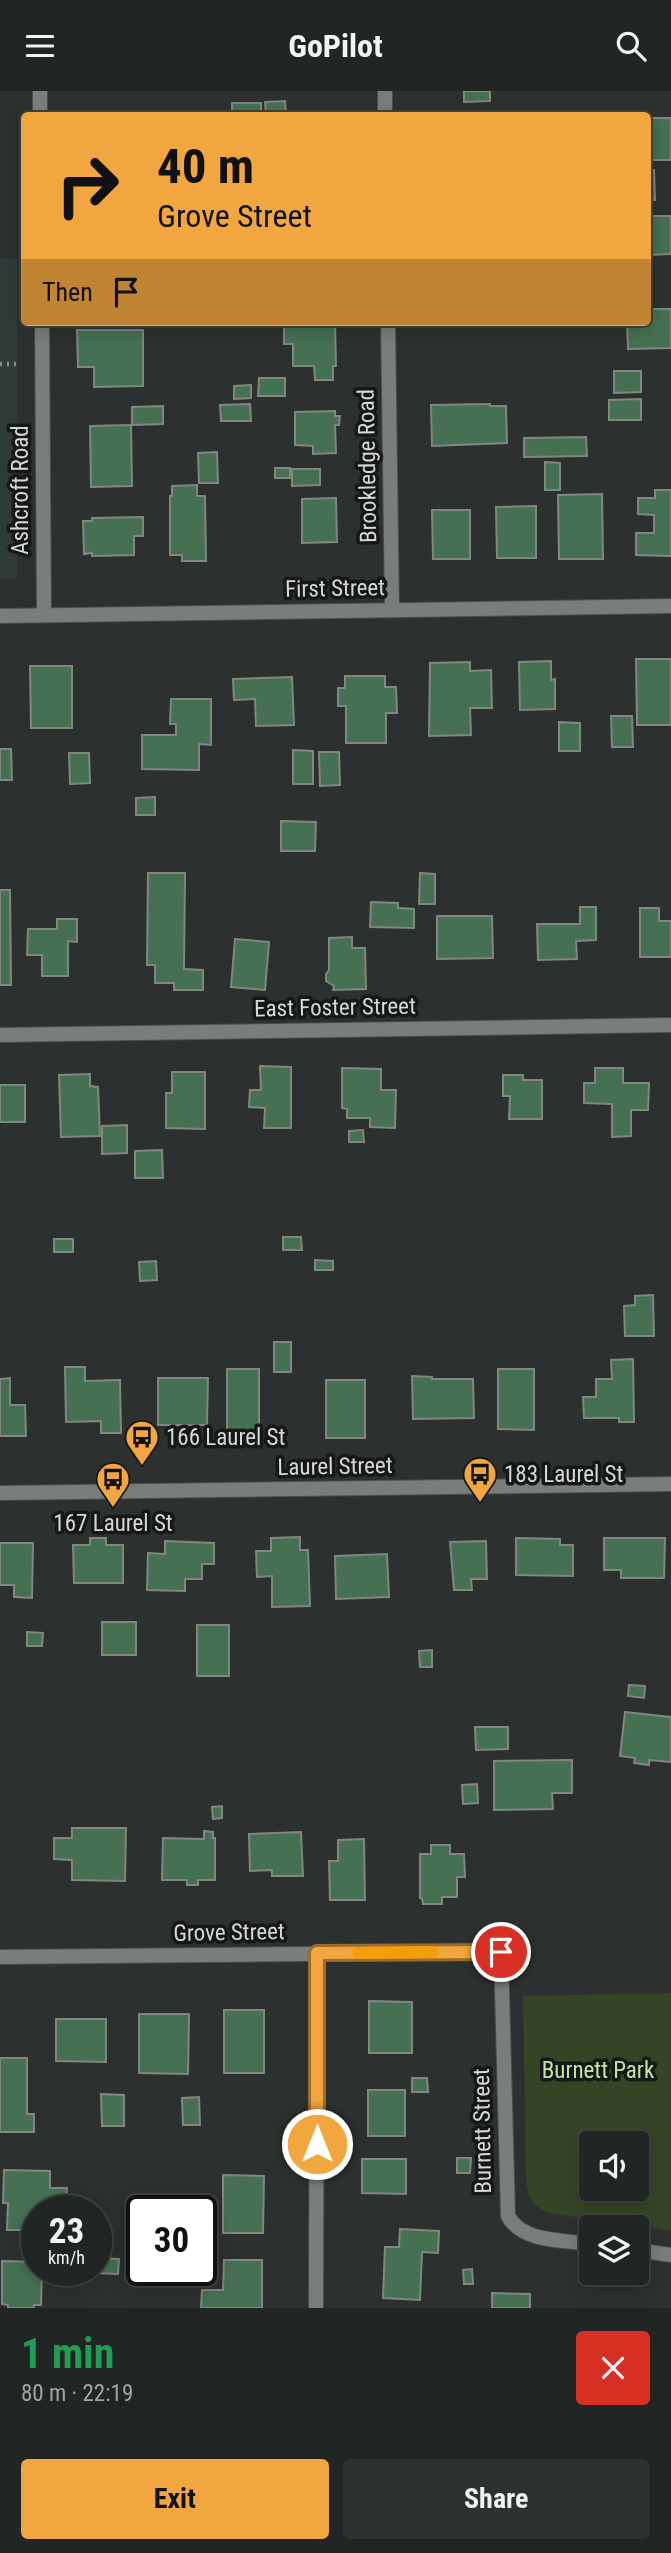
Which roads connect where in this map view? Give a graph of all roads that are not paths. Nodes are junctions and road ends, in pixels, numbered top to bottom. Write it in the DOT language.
graph roads {
  1 [pos="40,91"];
  2 [pos="385,91"];
  3 [pos="40,112"];
  4 [pos="385,112"];
  5 [pos="42,326"];
  6 [pos="388,326"];
  7 [pos="671,607"];
  8 [pos="392,610"];
  9 [pos="44,615"];
  10 [pos="0,616"];
  11 [pos="671,1025"];
  12 [pos="0,1035"];
  13 [pos="671,1484"];
  14 [pos="0,1493"];
  15 [pos="501,1952"];
  16 [pos="317,1953"];
  17 [pos="0,1957"];
  18 [pos="579,2242"];
  19 [pos="649,2252"];
  20 [pos="671,2255"];
  21 [pos="316,2308"];
  1 -- 3 [label="street"];
  2 -- 4 [label="street"];
  5 -- 9 [label="street, Ashcroft Road"];
  6 -- 8 [label="street, Brookledge Road"];
  7 -- 8 [label="street, First Street"];
  8 -- 9 [label="street, First Street"];
  9 -- 10 [label="street, First Street"];
  11 -- 12 [label="street, East Foster Street"];
  13 -- 14 [label="street, Laurel Street"];
  15 -- 16 [label="street, Grove Street"];
  15 -- 18 [label="street, Burnett Street"];
  16 -- 17 [label="street, Grove Street"];
  16 -- 21 [label="street"];
  19 -- 20 [label="street"];
}
